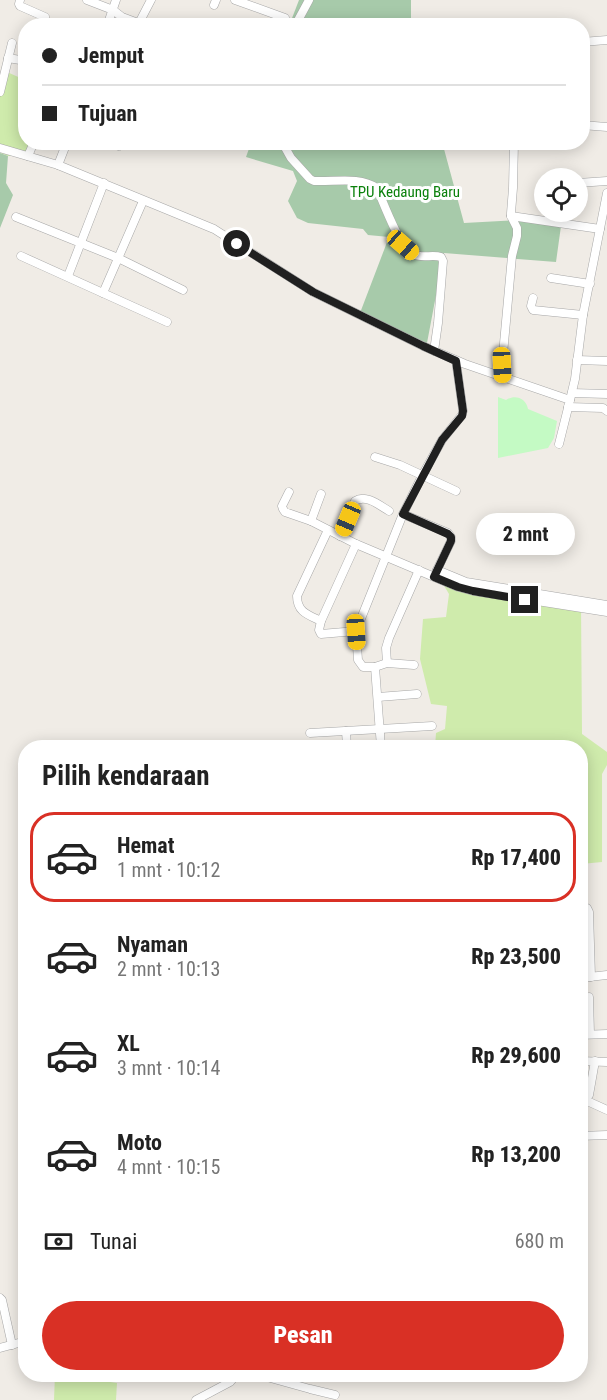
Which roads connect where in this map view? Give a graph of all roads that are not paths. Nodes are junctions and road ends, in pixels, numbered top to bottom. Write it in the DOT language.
graph roads {
  1 [pos="20,0"];
  2 [pos="87,0"];
  3 [pos="116,0"];
  4 [pos="151,0"];
  5 [pos="236,0"];
  6 [pos="309,0"];
  7 [pos="112,10"];
  8 [pos="45,16"];
  9 [pos="110,18"];
  10 [pos="125,18"];
  11 [pos="144,18"];
  12 [pos="285,18"];
  13 [pos="299,18"];
  14 [pos="607,40"];
  15 [pos="590,41"];
  16 [pos="12,43"];
  17 [pos="8,58"];
  18 [pos="18,60"];
  19 [pos="0,92"];
  20 [pos="590,126"];
  21 [pos="607,127"];
  22 [pos="0,148"];
  23 [pos="31,150"];
  24 [pos="64,150"];
  25 [pos="286,150"];
  26 [pos="514,150"];
  27 [pos="28,156"];
  28 [pos="58,165"];
  29 [pos="607,181"];
  30 [pos="588,182"];
  31 [pos="104,183"];
  32 [pos="607,194"];
  33 [pos="143,201"];
  34 [pos="511,216"];
  35 [pos="16,217"];
  36 [pos="600,229"];
  37 [pos="81,242"];
  38 [pos="21,256"];
  39 [pos="118,258"];
  40 [pos="68,276"];
  41 [pos="551,278"];
  42 [pos="590,284"];
  43 [pos="183,290"];
  44 [pos="103,293"];
  45 [pos="533,298"];
  46 [pos="583,315"];
  47 [pos="167,322"];
  48 [pos="434,351"];
  49 [pos="577,360"];
  50 [pos="456,361"];
  51 [pos="607,361"];
  52 [pos="502,378"];
  53 [pos="607,394"];
  54 [pos="570,400"];
  55 [pos="607,411"];
  56 [pos="559,444"];
  57 [pos="375,457"];
  58 [pos="422,476"];
  59 [pos="456,491"];
  60 [pos="289,492"];
  61 [pos="321,494"];
  62 [pos="390,511"];
  63 [pos="403,514"];
  64 [pos="310,521"];
  65 [pos="328,530"];
  66 [pos="340,536"];
  67 [pos="356,544"];
  68 [pos="386,556"];
  69 [pos="419,570"];
  70 [pos="436,574"];
  71 [pos="607,605"];
  72 [pos="607,612"];
  73 [pos="321,621"];
  74 [pos="356,632"];
  75 [pos="387,663"];
  76 [pos="414,665"];
  77 [pos="375,668"];
  78 [pos="417,694"];
  79 [pos="378,697"];
  80 [pos="432,726"];
  81 [pos="380,730"];
  82 [pos="346,731"];
  83 [pos="310,734"];
  84 [pos="347,740"];
  85 [pos="381,740"];
  86 [pos="588,910"];
  87 [pos="607,975"];
  88 [pos="588,977"];
  89 [pos="591,977"];
  90 [pos="589,996"];
  91 [pos="590,1034"];
  92 [pos="607,1034"];
  93 [pos="588,1061"];
  94 [pos="595,1061"];
  95 [pos="607,1062"];
  96 [pos="588,1085"];
  97 [pos="588,1100"];
  98 [pos="607,1110"];
  99 [pos="607,1135"];
  100 [pos="588,1136"];
  101 [pos="0,1298"];
  102 [pos="18,1343"];
  103 [pos="12,1345"];
  104 [pos="0,1348"];
  105 [pos="230,1382"];
  106 [pos="284,1382"];
  107 [pos="335,1395"];
  108 [pos="212,1397"];
  109 [pos="196,1400"];
  1 -- 8 [label="street"];
  2 -- 7 [label="street"];
  3 -- 7 [label="street"];
  4 -- 11 [label="street"];
  5 -- 12 [label="street"];
  6 -- 13 [label="street"];
  7 -- 9 [label="street"];
  7 -- 10 [label="street"];
  14 -- 15 [label="street"];
  16 -- 17 [label="street"];
  17 -- 18 [label="street"];
  17 -- 19 [label="street"];
  20 -- 21 [label="street"];
  22 -- 27 [label="street"];
  23 -- 27 [label="street"];
  24 -- 28 [label="street"];
  25 -- 48 [label="street"];
  26 -- 34 [label="street"];
  27 -- 28 [label="street"];
  28 -- 31 [label="street"];
  29 -- 30 [label="street"];
  31 -- 33 [label="street"];
  31 -- 37 [label="street"];
  32 -- 36 [label="street"];
  33 -- 39 [label="street"];
  33 -- 48 [label="street"];
  34 -- 36 [label="street"];
  34 -- 52 [label="street"];
  35 -- 37 [label="street"];
  36 -- 42 [label="street"];
  37 -- 39 [label="street"];
  37 -- 40 [label="street"];
  38 -- 40 [label="street"];
  39 -- 43 [label="street"];
  39 -- 44 [label="street"];
  40 -- 44 [label="street"];
  41 -- 42 [label="street"];
  42 -- 46 [label="street"];
  44 -- 47 [label="street"];
  45 -- 46 [label="street"];
  46 -- 49 [label="street"];
  48 -- 50 [label="street"];
  49 -- 51 [label="street"];
  49 -- 54 [label="street"];
  50 -- 52 [label="street"];
  50 -- 58 [label="street"];
  52 -- 54 [label="street"];
  53 -- 54 [label="street"];
  54 -- 55 [label="street"];
  54 -- 56 [label="street"];
  57 -- 58 [label="street"];
  58 -- 59 [label="street"];
  58 -- 63 [label="street"];
  60 -- 64 [label="street"];
  61 -- 64 [label="street"];
  62 -- 66 [label="street"];
  63 -- 68 [label="street"];
  63 -- 70 [label="street"];
  64 -- 65 [label="street"];
  65 -- 66 [label="street"];
  65 -- 73 [label="street"];
  66 -- 67 [label="street"];
  67 -- 68 [label="street"];
  67 -- 73 [label="street"];
  68 -- 69 [label="street"];
  68 -- 74 [label="street"];
  69 -- 70 [label="street"];
  69 -- 75 [label="street"];
  70 -- 71 [label="street"];
  70 -- 72 [label="street"];
  73 -- 74 [label="street"];
  74 -- 77 [label="street"];
  75 -- 76 [label="street"];
  75 -- 77 [label="street"];
  77 -- 79 [label="street"];
  78 -- 79 [label="street"];
  79 -- 81 [label="street"];
  80 -- 81 [label="street"];
  81 -- 82 [label="street"];
  81 -- 85 [label="street"];
  82 -- 83 [label="street"];
  82 -- 84 [label="street"];
  86 -- 89 [label="street"];
  87 -- 89 [label="street"];
  88 -- 89 [label="street"];
  90 -- 91 [label="street"];
  91 -- 92 [label="street"];
  93 -- 94 [label="street"];
  94 -- 95 [label="street"];
  94 -- 96 [label="street"];
  97 -- 98 [label="street"];
  99 -- 100 [label="street"];
  101 -- 103 [label="street"];
  102 -- 103 [label="street"];
  103 -- 104 [label="street"];
  105 -- 108 [label="street"];
  106 -- 107 [label="street"];
  108 -- 109 [label="street"];
}
